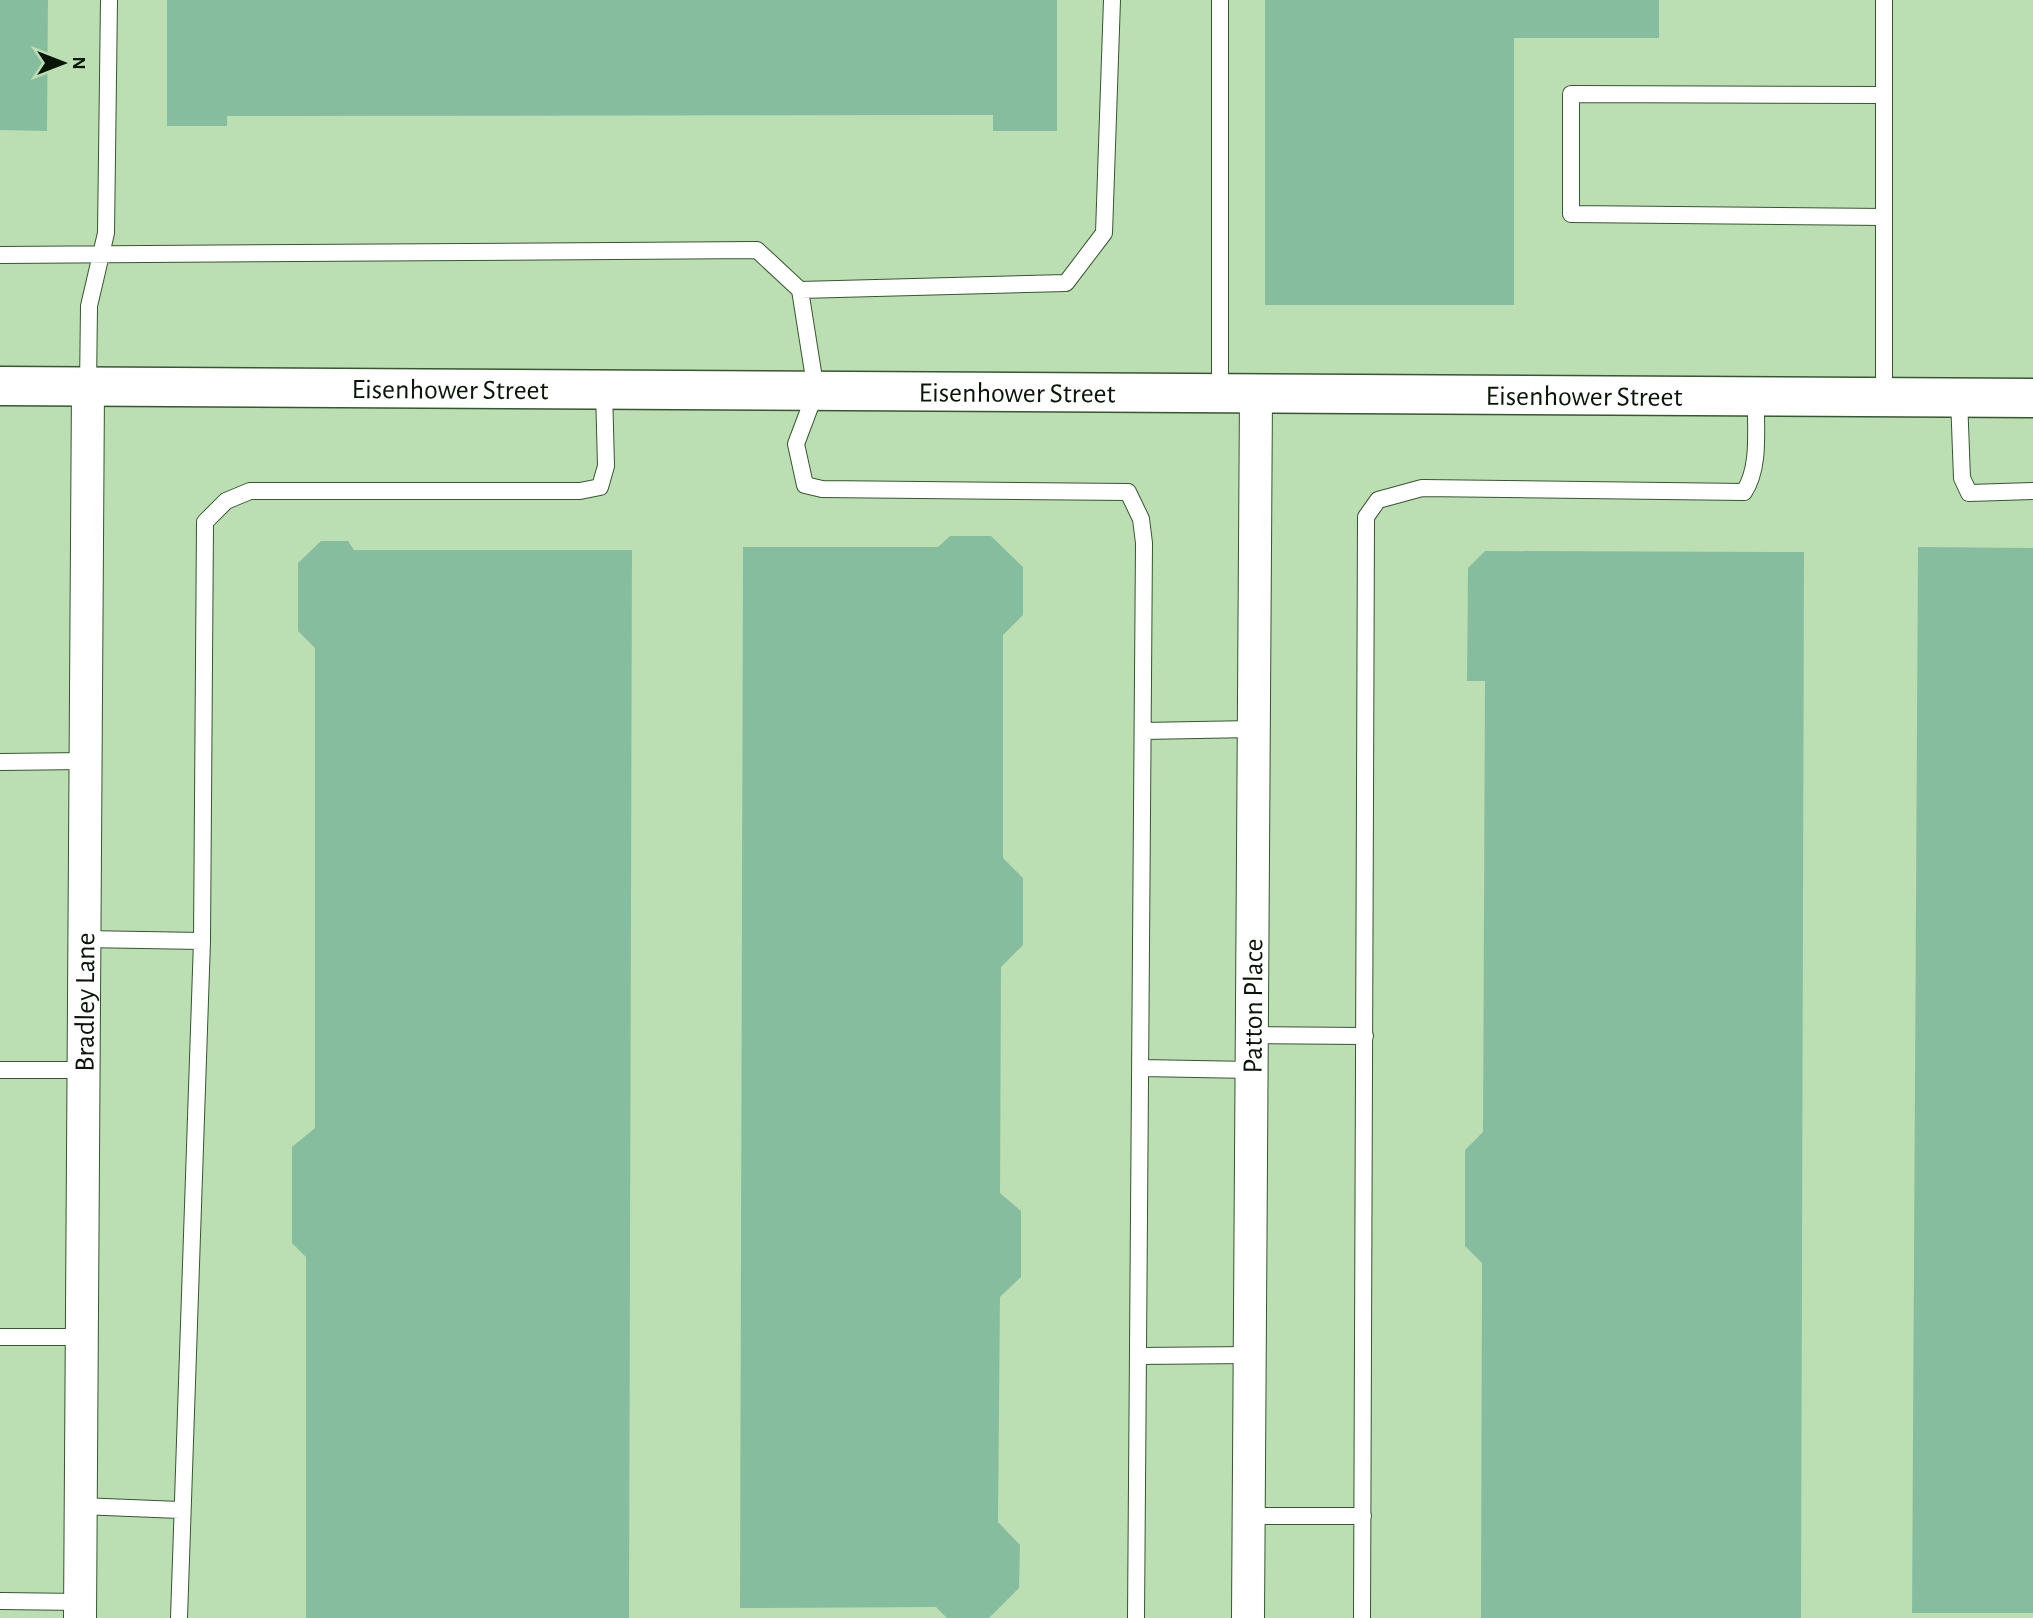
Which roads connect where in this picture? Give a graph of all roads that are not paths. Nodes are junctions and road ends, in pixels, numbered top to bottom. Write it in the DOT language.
graph roads {
  1 [pos="109,0"];
  2 [pos="1112,0"];
  3 [pos="1220,0"];
  4 [pos="1884,0"];
  5 [pos="1884,95"];
  6 [pos="1884,217"];
  7 [pos="0,255"];
  8 [pos="100,256"];
  9 [pos="800,290"];
  10 [pos="0,386"];
  11 [pos="88,387"];
  12 [pos="604,390"];
  13 [pos="816,391"];
  14 [pos="1238,394"];
  15 [pos="1756,397"];
  16 [pos="1884,397"];
  17 [pos="1959,398"];
  18 [pos="2033,398"];
  19 [pos="2033,491"];
  20 [pos="1253,729"];
  21 [pos="1143,731"];
  22 [pos="85,761"];
  23 [pos="0,762"];
  24 [pos="83,939"];
  25 [pos="202,941"];
  26 [pos="1251,1035"];
  27 [pos="1365,1036"];
  28 [pos="1141,1068"];
  29 [pos="0,1070"];
  30 [pos="82,1070"];
  31 [pos="1251,1070"];
  32 [pos="0,1338"];
  33 [pos="81,1338"];
  34 [pos="1250,1355"];
  35 [pos="1138,1356"];
  36 [pos="80,1506"];
  37 [pos="180,1510"];
  38 [pos="1248,1516"];
  39 [pos="1363,1516"];
  40 [pos="0,1601"];
  41 [pos="80,1610"];
  42 [pos="179,1618"];
  43 [pos="1136,1618"];
  44 [pos="1248,1618"];
  45 [pos="1362,1618"];
  1 -- 8 [label="lane"];
  2 -- 9 [label="lane"];
  3 -- 14 [label="lane"];
  4 -- 5 [label="lane"];
  5 -- 6 [label="lane"];
  5 -- 6 [label="lane"];
  6 -- 16 [label="lane"];
  7 -- 8 [label="lane"];
  8 -- 9 [label="lane"];
  8 -- 11 [label="lane"];
  9 -- 13 [label="lane"];
  10 -- 11 [label="street, Eisenhower Street"];
  11 -- 12 [label="street, Eisenhower Street"];
  11 -- 22 [label="street, Bradley Lane"];
  12 -- 13 [label="street, Eisenhower Street"];
  12 -- 25 [label="lane"];
  13 -- 14 [label="street, Eisenhower Street"];
  13 -- 21 [label="lane"];
  14 -- 15 [label="street, Eisenhower Street"];
  14 -- 20 [label="street, Patton Place"];
  15 -- 16 [label="street, Eisenhower Street"];
  15 -- 27 [label="lane"];
  16 -- 17 [label="street, Eisenhower Street"];
  17 -- 18 [label="street, Eisenhower Street"];
  17 -- 19 [label="lane"];
  20 -- 21 [label="lane"];
  20 -- 26 [label="street, Patton Place"];
  21 -- 28 [label="lane"];
  22 -- 23 [label="lane"];
  22 -- 24 [label="street, Bradley Lane"];
  24 -- 25 [label="lane"];
  24 -- 30 [label="street, Bradley Lane"];
  25 -- 37 [label="lane"];
  26 -- 27 [label="lane"];
  26 -- 31 [label="street, Patton Place"];
  27 -- 39 [label="lane"];
  28 -- 31 [label="lane"];
  28 -- 35 [label="lane"];
  29 -- 30 [label="lane"];
  30 -- 33 [label="street, Bradley Lane"];
  31 -- 34 [label="street, Patton Place"];
  32 -- 33 [label="lane"];
  33 -- 36 [label="street, Bradley Lane"];
  34 -- 35 [label="lane"];
  34 -- 38 [label="street, Patton Place"];
  35 -- 43 [label="lane"];
  36 -- 37 [label="lane"];
  36 -- 41 [label="street, Bradley Lane"];
  37 -- 42 [label="lane"];
  38 -- 39 [label="lane"];
  38 -- 44 [label="street, Patton Place"];
  39 -- 45 [label="lane"];
  40 -- 41 [label="lane"];
}
